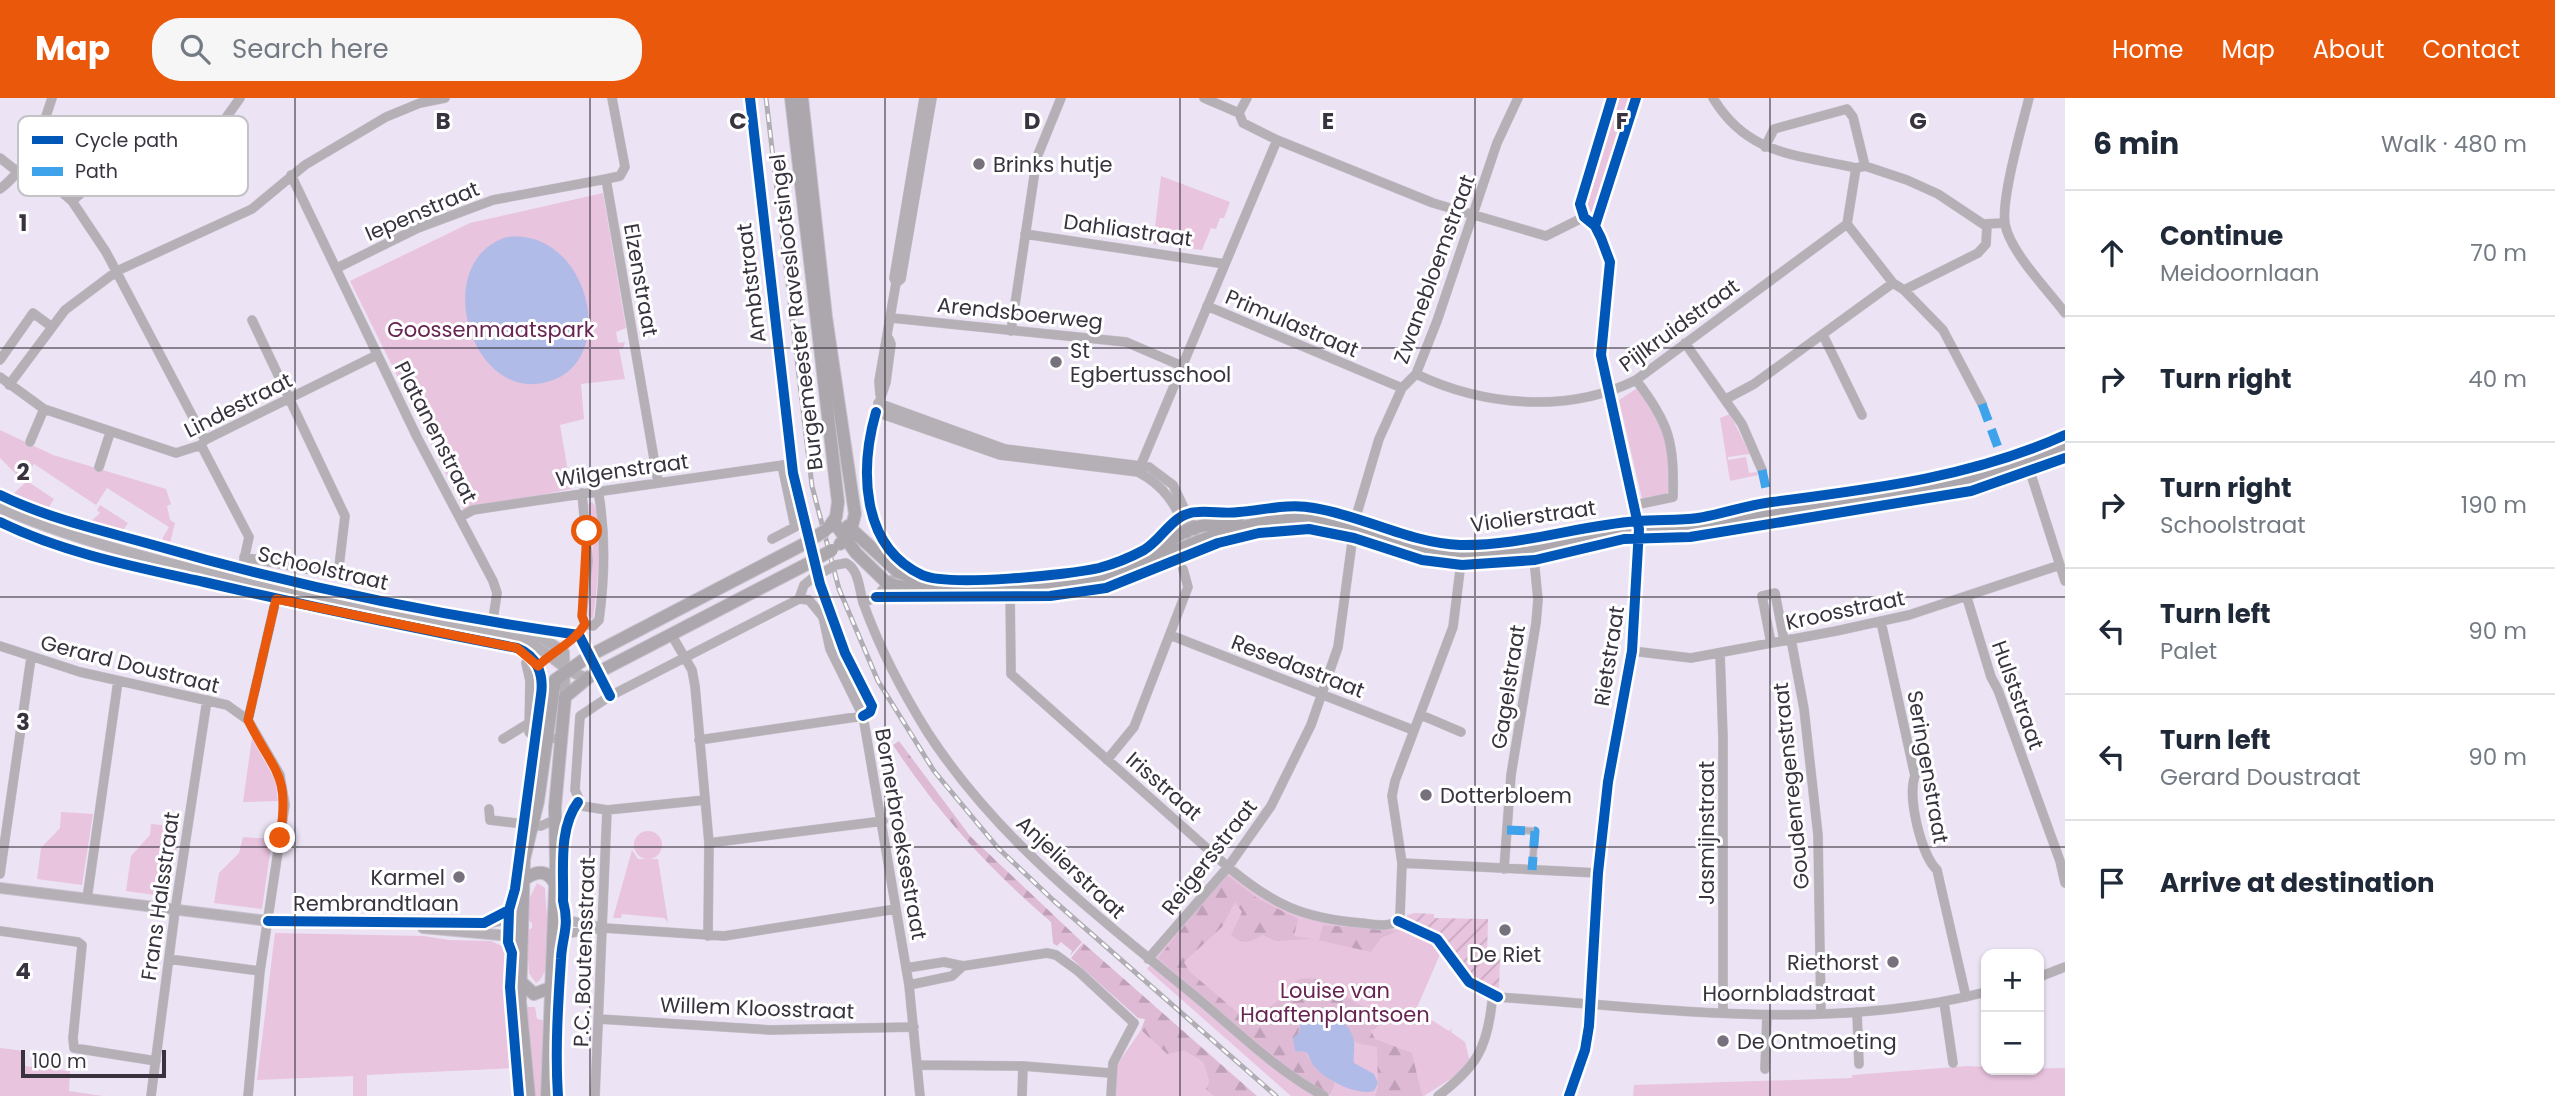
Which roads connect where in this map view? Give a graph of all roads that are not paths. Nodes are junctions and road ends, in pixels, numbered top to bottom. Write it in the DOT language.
graph roads {
  1 [pos="52,98"];
  2 [pos="446,98"];
  3 [pos="612,98"];
  4 [pos="750,98"];
  5 [pos="790,98"];
  6 [pos="802,98"];
  7 [pos="924,98"];
  8 [pos="932,98"];
  9 [pos="1061,98"];
  10 [pos="1203,98"];
  11 [pos="1247,98"];
  12 [pos="1518,98"];
  13 [pos="1612,98"];
  14 [pos="1636,98"];
  15 [pos="1713,98"];
  16 [pos="2029,98"];
  17 [pos="237,100"];
  18 [pos="1240,113"];
  19 [pos="46,116"];
  20 [pos="227,116"];
  21 [pos="1277,140"];
  22 [pos="1765,147"];
  23 [pos="0,158"];
  24 [pos="1861,167"];
  25 [pos="18,172"];
  26 [pos="291,175"];
  27 [pos="606,179"];
  28 [pos="0,189"];
  29 [pos="66,196"];
  30 [pos="78,196"];
  31 [pos="72,201"];
  32 [pos="1473,216"];
  33 [pos="1584,217"];
  34 [pos="2005,223"];
  35 [pos="1847,224"];
  36 [pos="1987,225"];
  37 [pos="1595,226"];
  38 [pos="1025,234"];
  39 [pos="1225,264"];
  40 [pos="337,268"];
  41 [pos="117,271"];
  42 [pos="896,283"];
  43 [pos="1893,283"];
  44 [pos="1905,290"];
  45 [pos="1207,306"];
  46 [pos="2065,313"];
  47 [pos="892,318"];
  48 [pos="252,320"];
  49 [pos="52,327"];
  50 [pos="1011,331"];
  51 [pos="1822,335"];
  52 [pos="1685,343"];
  53 [pos="377,355"];
  54 [pos="0,360"];
  55 [pos="1181,366"];
  56 [pos="1416,374"];
  57 [pos="0,377"];
  58 [pos="1636,380"];
  59 [pos="9,385"];
  60 [pos="1402,388"];
  61 [pos="1608,393"];
  62 [pos="290,398"];
  63 [pos="1726,399"];
  64 [pos="1982,404"];
  65 [pos="44,409"];
  66 [pos="1862,415"];
  67 [pos="110,433"];
  68 [pos="30,442"];
  69 [pos="203,442"];
  70 [pos="2065,444"];
  71 [pos="2027,462"];
  72 [pos="786,464"];
  73 [pos="99,467"];
  74 [pos="1140,468"];
  75 [pos="1762,470"];
  76 [pos="658,482"];
  77 [pos="598,490"];
  78 [pos="582,493"];
  79 [pos="1635,505"];
  80 [pos="0,508"];
  81 [pos="460,517"];
  82 [pos="1277,519"];
  83 [pos="830,526"];
  84 [pos="852,527"];
  85 [pos="1189,528"];
  86 [pos="1355,529"];
  87 [pos="1639,529"];
  88 [pos="772,539"];
  89 [pos="845,540"];
  90 [pos="1194,542"];
  91 [pos="1533,549"];
  92 [pos="1462,554"];
  93 [pos="244,557"];
  94 [pos="2060,565"];
  95 [pos="1129,569"];
  96 [pos="1184,569"];
  97 [pos="898,572"];
  98 [pos="240,578"];
  99 [pos="2065,581"];
  100 [pos="888,584"];
  101 [pos="1010,586"];
  102 [pos="953,588"];
  103 [pos="799,598"];
  104 [pos="1967,598"];
  105 [pos="276,599"];
  106 [pos="863,603"];
  107 [pos="1881,622"];
  108 [pos="495,632"];
  109 [pos="671,634"];
  110 [pos="1170,635"];
  111 [pos="1788,640"];
  112 [pos="1771,643"];
  113 [pos="0,646"];
  114 [pos="1632,651"];
  115 [pos="1720,653"];
  116 [pos="684,657"];
  117 [pos="31,658"];
  118 [pos="526,663"];
  119 [pos="566,669"];
  120 [pos="587,678"];
  121 [pos="118,681"];
  122 [pos="1321,694"];
  123 [pos="565,698"];
  124 [pos="207,700"];
  125 [pos="863,716"];
  126 [pos="1421,716"];
  127 [pos="248,720"];
  128 [pos="529,723"];
  129 [pos="1413,730"];
  130 [pos="1461,732"];
  131 [pos="545,738"];
  132 [pos="503,739"];
  133 [pos="561,739"];
  134 [pos="699,740"];
  135 [pos="1107,760"];
  136 [pos="705,800"];
  137 [pos="489,809"];
  138 [pos="607,810"];
  139 [pos="554,820"];
  140 [pos="883,821"];
  141 [pos="533,825"];
  142 [pos="1507,830"];
  143 [pos="709,843"];
  144 [pos="1402,863"];
  145 [pos="1228,867"];
  146 [pos="1504,869"];
  147 [pos="1532,870"];
  148 [pos="1598,873"];
  149 [pos="0,874"];
  150 [pos="523,881"];
  151 [pos="2065,883"];
  152 [pos="555,884"];
  153 [pos="0,888"];
  154 [pos="87,899"];
  155 [pos="896,909"];
  156 [pos="175,911"];
  157 [pos="522,917"];
  158 [pos="553,917"];
  159 [pos="268,921"];
  160 [pos="403,924"];
  161 [pos="604,928"];
  162 [pos="0,931"];
  163 [pos="552,936"];
  164 [pos="708,936"];
  165 [pos="521,937"];
  166 [pos="169,959"];
  167 [pos="1148,959"];
  168 [pos="963,966"];
  169 [pos="2065,967"];
  170 [pos="906,968"];
  171 [pos="260,971"];
  172 [pos="2044,975"];
  173 [pos="520,981"];
  174 [pos="909,985"];
  175 [pos="550,988"];
  176 [pos="1981,993"];
  177 [pos="1966,997"];
  178 [pos="1944,1002"];
  179 [pos="1591,1003"];
  180 [pos="1857,1012"];
  181 [pos="1723,1013"];
  182 [pos="1821,1014"];
  183 [pos="1767,1015"];
  184 [pos="599,1019"];
  185 [pos="914,1027"];
  186 [pos="156,1061"];
  187 [pos="1953,1063"];
  188 [pos="919,1065"];
  189 [pos="1859,1065"];
  190 [pos="1023,1066"];
  191 [pos="1765,1069"];
  192 [pos="1110,1073"];
  193 [pos="151,1096"];
  194 [pos="248,1096"];
  195 [pos="529,1096"];
  196 [pos="547,1096"];
  197 [pos="595,1096"];
  198 [pos="920,1096"];
  199 [pos="1022,1096"];
  200 [pos="1111,1096"];
  201 [pos="1324,1096"];
  202 [pos="1438,1096"];
  203 [pos="1569,1096"];
  1 -- 19 [label="street"];
  2 -- 26 [label="street"];
  3 -- 27 [label="street"];
  4 -- 72 [label="street, Ambtstraat"];
  5 -- 83 [label="main road, Burgemeester Raveslootsingel"];
  6 -- 84 [label="main road, Burgemeester Raveslootsingel"];
  7 -- 42 [label="street"];
  8 -- 42 [label="street"];
  9 -- 38 [label="street"];
  10 -- 18 [label="street"];
  11 -- 18 [label="street"];
  12 -- 32 [label="street, Zwanebloemstraat"];
  13 -- 33 [label="street"];
  14 -- 37 [label="street"];
  15 -- 22 [label="street"];
  16 -- 34 [label="street"];
  17 -- 20 [label="street"];
  18 -- 21 [label="street"];
  21 -- 32 [label="street"];
  21 -- 39 [label="street"];
  22 -- 24 [label="street"];
  22 -- 24 [label="street"];
  23 -- 25 [label="street"];
  24 -- 35 [label="street"];
  24 -- 36 [label="street"];
  25 -- 28 [label="street"];
  26 -- 40 [label="street, Platanenstraat"];
  26 -- 41 [label="street"];
  27 -- 40 [label="street, Iepenstraat"];
  27 -- 76 [label="street, Elzenstraat"];
  29 -- 31 [label="street"];
  30 -- 31 [label="street"];
  31 -- 41 [label="street"];
  32 -- 33 [label="street"];
  32 -- 56 [label="street, Zwanebloemstraat"];
  33 -- 37 [label="street, Rietstraat"];
  34 -- 36 [label="street"];
  34 -- 46 [label="street"];
  35 -- 43 [label="street"];
  35 -- 52 [label="street, Pijlkruidstraat"];
  36 -- 44 [label="street"];
  37 -- 61 [label="street, Rietstraat"];
  38 -- 39 [label="street, Dahliastraat"];
  38 -- 50 [label="street"];
  39 -- 45 [label="street"];
  40 -- 53 [label="street, Platanenstraat"];
  41 -- 49 [label="street"];
  41 -- 69 [label="street"];
  42 -- 47 [label="street"];
  43 -- 44 [label="street"];
  43 -- 51 [label="street"];
  44 -- 64 [label="street"];
  45 -- 55 [label="street"];
  45 -- 60 [label="street, Primulastraat"];
  47 -- 50 [label="street, Arendsboerweg"];
  47 -- 74 [label="street"];
  48 -- 62 [label="street"];
  49 -- 54 [label="street"];
  49 -- 59 [label="street"];
  50 -- 55 [label="street, Arendsboerweg"];
  51 -- 63 [label="street"];
  51 -- 66 [label="street"];
  52 -- 58 [label="street, Pijlkruidstraat"];
  52 -- 63 [label="street"];
  53 -- 62 [label="street, Lindestraat"];
  53 -- 81 [label="street, Platanenstraat"];
  55 -- 74 [label="street"];
  56 -- 60 [label="street, Zwanebloemstraat"];
  56 -- 61 [label="street, Pijlkruidstraat"];
  57 -- 59 [label="street, Lindestraat"];
  58 -- 61 [label="street, Pijlkruidstraat"];
  58 -- 79 [label="street"];
  59 -- 65 [label="street, Lindestraat"];
  60 -- 86 [label="street, Zwanebloemstraat"];
  61 -- 79 [label="street, Rietstraat"];
  62 -- 69 [label="street, Lindestraat"];
  62 -- 93 [label="street, Schoolstraat"];
  63 -- 75 [label="street"];
  65 -- 67 [label="street, Lindestraat"];
  65 -- 68 [label="street"];
  67 -- 69 [label="street, Lindestraat"];
  67 -- 73 [label="street"];
  69 -- 93 [label="street"];
  70 -- 71 [label="main road, Violierstraat"];
  71 -- 87 [label="main road, Violierstraat"];
  71 -- 94 [label="street"];
  72 -- 76 [label="street, Wilgenstraat"];
  72 -- 88 [label="street, Ambtstraat"];
  74 -- 85 [label="street"];
  76 -- 77 [label="street, Wilgenstraat"];
  77 -- 78 [label="street, Wilgenstraat"];
  77 -- 78 [label="street"];
  78 -- 81 [label="street, Wilgenstraat"];
  79 -- 87 [label="street, Rietstraat"];
  80 -- 98 [label="street, Schoolstraat"];
  81 -- 108 [label="street, Platanenstraat"];
  82 -- 85 [label="main road, Violierstraat"];
  82 -- 86 [label="main road, Violierstraat"];
  82 -- 90 [label="main road, Violierstraat"];
  83 -- 84 [label="main road, Violierstraat"];
  83 -- 89 [label="main road"];
  83 -- 119 [label="main road, bridge"];
  84 -- 89 [label="main road"];
  84 -- 97 [label="main road, Violierstraat"];
  85 -- 90 [label="street"];
  85 -- 95 [label="main road, Violierstraat"];
  86 -- 92 [label="main road, Violierstraat"];
  86 -- 122 [label="street, Reigersstraat"];
  87 -- 91 [label="main road, Violierstraat"];
  87 -- 114 [label="street, Rietstraat"];
  89 -- 100 [label="main road"];
  89 -- 109 [label="main road, bridge"];
  90 -- 95 [label="main road, Violierstraat"];
  91 -- 92 [label="main road, Violierstraat"];
  91 -- 142 [label="street, Gagelstraat"];
  92 -- 126 [label="street"];
  93 -- 98 [label="street"];
  94 -- 99 [label="street"];
  94 -- 104 [label="street, Kroosstraat"];
  95 -- 101 [label="main road, Violierstraat"];
  96 -- 110 [label="street"];
  97 -- 100 [label="street"];
  97 -- 102 [label="main road, Violierstraat"];
  98 -- 108 [label="street, Schoolstraat"];
  100 -- 102 [label="main road, Violierstraat"];
  100 -- 106 [label="street"];
  101 -- 102 [label="main road, Violierstraat"];
  101 -- 135 [label="street, Irisstraat"];
  103 -- 106 [label="street, Anjelierstraat, bridge"];
  103 -- 116 [label="street"];
  103 -- 125 [label="street, Bornerbroeksestraat"];
  104 -- 107 [label="street, Kroosstraat"];
  104 -- 151 [label="street, Hulststraat"];
  105 -- 127 [label="street"];
  106 -- 167 [label="street, Anjelierstraat"];
  107 -- 111 [label="street, Kroosstraat"];
  107 -- 177 [label="street, Seringenstraat"];
  108 -- 119 [label="street, Schoolstraat"];
  109 -- 116 [label="street"];
  109 -- 120 [label="main road"];
  110 -- 122 [label="street, Resedastraat"];
  110 -- 135 [label="street"];
  111 -- 112 [label="street, Kroosstraat"];
  111 -- 112 [label="street, Goudenregenstraat"];
  111 -- 182 [label="street, Goudenregenstraat"];
  112 -- 115 [label="street, Kroosstraat"];
  113 -- 117 [label="street, Gerard Doustraat"];
  114 -- 115 [label="street, Kroosstraat"];
  114 -- 148 [label="street, Rietstraat"];
  115 -- 181 [label="street, Jasmijnstraat"];
  116 -- 134 [label="street"];
  116 -- 138 [label="street"];
  117 -- 121 [label="street, Gerard Doustraat"];
  117 -- 149 [label="street"];
  118 -- 128 [label="street"];
  119 -- 120 [label="street, Schoolstraat"];
  119 -- 123 [label="street"];
  119 -- 131 [label="main road"];
  120 -- 123 [label="main road"];
  121 -- 124 [label="street, Gerard Doustraat"];
  121 -- 154 [label="street"];
  122 -- 129 [label="street, Resedastraat"];
  122 -- 145 [label="street, Reigersstraat"];
  123 -- 133 [label="main road"];
  124 -- 127 [label="street, Gerard Doustraat"];
  124 -- 156 [label="street, Frans Halsstraat"];
  125 -- 134 [label="street"];
  125 -- 140 [label="street, Bornerbroeksestraat"];
  126 -- 129 [label="street"];
  126 -- 130 [label="street"];
  127 -- 159 [label="street, Gerard Doustraat"];
  128 -- 131 [label="street"];
  128 -- 132 [label="street"];
  129 -- 144 [label="street"];
  131 -- 133 [label="street"];
  131 -- 141 [label="main road"];
  133 -- 139 [label="main road"];
  134 -- 136 [label="street"];
  135 -- 145 [label="street, Irisstraat"];
  136 -- 138 [label="street"];
  136 -- 143 [label="street"];
  137 -- 141 [label="street"];
  138 -- 161 [label="street, P.C. Boutensstraat"];
  139 -- 141 [label="street"];
  139 -- 152 [label="main road"];
  140 -- 143 [label="street"];
  140 -- 155 [label="street, Bornerbroeksestraat"];
  141 -- 150 [label="main road"];
  142 -- 146 [label="street, Gagelstraat"];
  142 -- 147 [label="street"];
  143 -- 164 [label="street"];
  144 -- 145 [label="street, Irisstraat"];
  144 -- 146 [label="street"];
  145 -- 167 [label="street, Reigersstraat"];
  146 -- 147 [label="street"];
  147 -- 148 [label="street"];
  148 -- 179 [label="street, Rietstraat"];
  150 -- 152 [label="main road"];
  150 -- 157 [label="main road"];
  152 -- 158 [label="main road"];
  153 -- 154 [label="street, Rembrandtlaan"];
  154 -- 156 [label="street, Rembrandtlaan"];
  155 -- 164 [label="street"];
  155 -- 170 [label="street, Bornerbroeksestraat"];
  156 -- 159 [label="street, Rembrandtlaan"];
  156 -- 166 [label="street, Frans Halsstraat"];
  157 -- 160 [label="street, Rembrandtlaan"];
  157 -- 165 [label="main road"];
  158 -- 161 [label="street"];
  158 -- 163 [label="main road"];
  159 -- 160 [label="street, Rembrandtlaan"];
  159 -- 171 [label="street, Gerard Doustraat"];
  160 -- 165 [label="street, Rembrandtlaan"];
  161 -- 163 [label="street"];
  161 -- 164 [label="street"];
  161 -- 184 [label="street, P.C. Boutensstraat"];
  162 -- 186 [label="street"];
  163 -- 175 [label="main road"];
  165 -- 173 [label="main road"];
  166 -- 171 [label="street"];
  166 -- 186 [label="street, Frans Halsstraat"];
  167 -- 201 [label="street, Anjelierstraat"];
  168 -- 170 [label="street"];
  168 -- 174 [label="street"];
  168 -- 192 [label="street"];
  169 -- 172 [label="street"];
  170 -- 174 [label="street, Bornerbroeksestraat"];
  171 -- 194 [label="street, Gerard Doustraat"];
  173 -- 175 [label="main road"];
  173 -- 195 [label="main road"];
  174 -- 185 [label="street, Bornerbroeksestraat"];
  175 -- 196 [label="main road"];
  176 -- 177 [label="street, Hoornbladstraat"];
  177 -- 178 [label="street, Hoornbladstraat"];
  178 -- 180 [label="street, Hoornbladstraat"];
  178 -- 187 [label="street"];
  179 -- 181 [label="street, Hoornbladstraat"];
  179 -- 202 [label="street, Hoornbladstraat"];
  179 -- 203 [label="street, Rietstraat"];
  180 -- 182 [label="street, Hoornbladstraat"];
  180 -- 189 [label="street"];
  181 -- 183 [label="street, Hoornbladstraat"];
  182 -- 183 [label="street, Hoornbladstraat"];
  183 -- 191 [label="street"];
  184 -- 185 [label="street, Willem Kloosstraat"];
  184 -- 197 [label="street, P.C. Boutensstraat"];
  185 -- 188 [label="street, Bornerbroeksestraat"];
  186 -- 193 [label="street, Frans Halsstraat"];
  188 -- 190 [label="street"];
  188 -- 198 [label="street, Bornerbroeksestraat"];
  190 -- 192 [label="street"];
  190 -- 199 [label="street"];
  192 -- 200 [label="street"];
}
